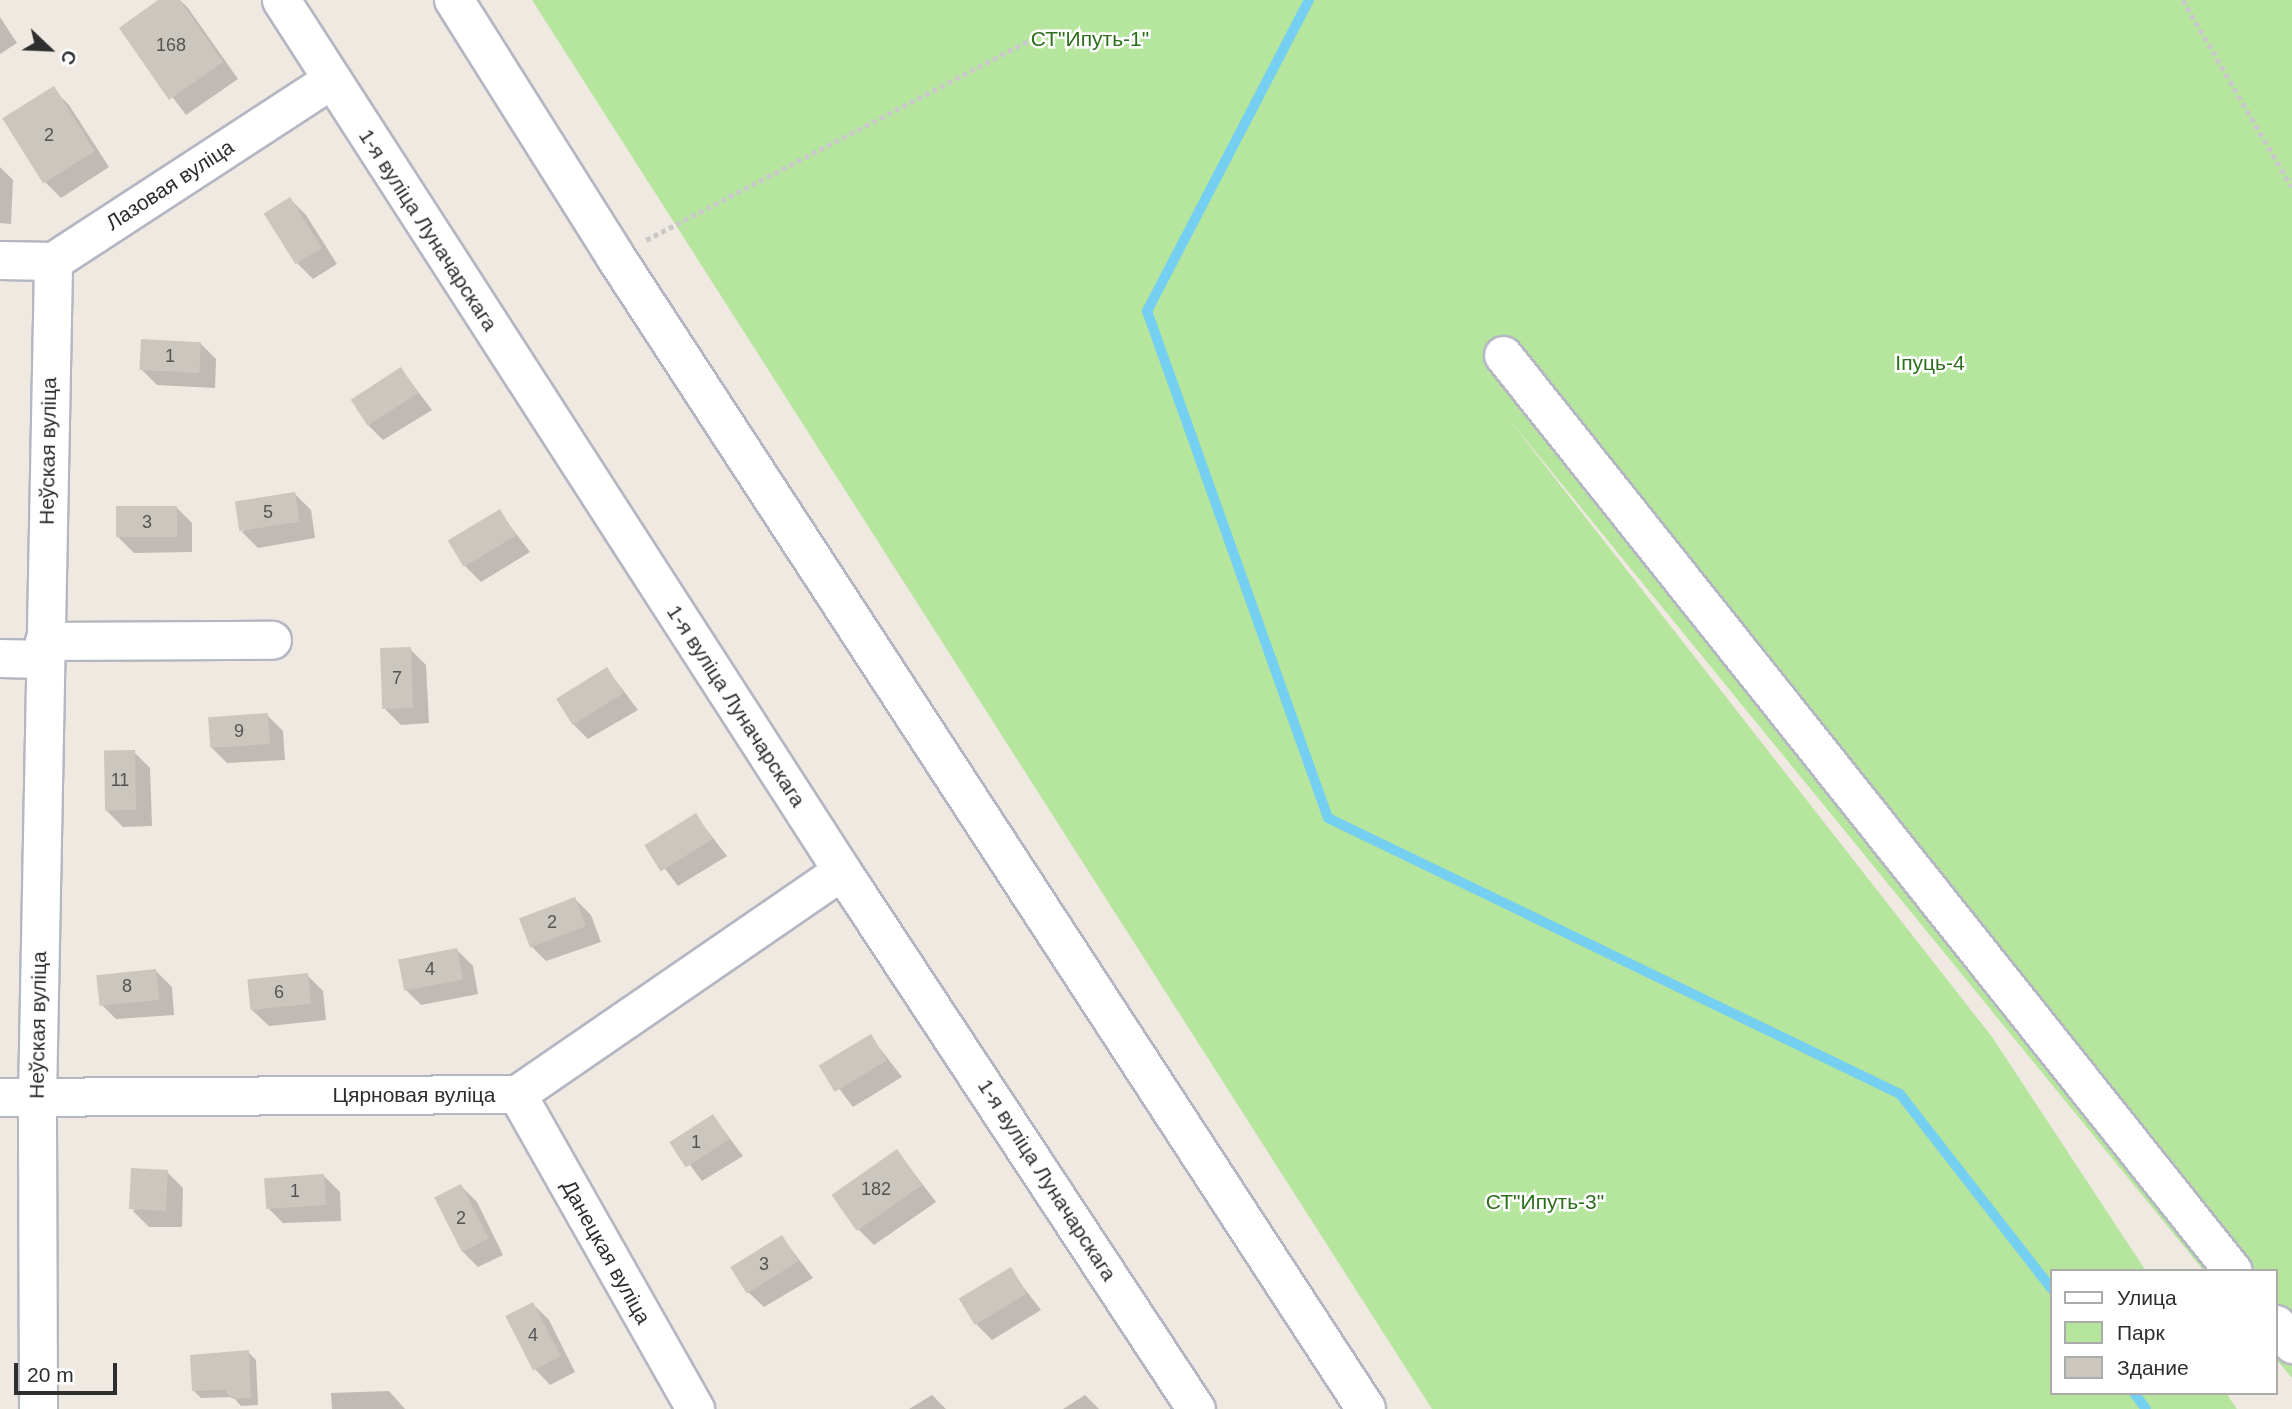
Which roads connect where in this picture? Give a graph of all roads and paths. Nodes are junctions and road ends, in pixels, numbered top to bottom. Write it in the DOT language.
graph roads {
  1 [pos="281,0"];
  2 [pos="454,0"];
  3 [pos="2183,0"];
  4 [pos="1036,37"];
  5 [pos="331,80"];
  6 [pos="2292,187"];
  7 [pos="615,256"];
  8 [pos="0,260"];
  9 [pos="53,261"];
  10 [pos="1503,355"];
  11 [pos="272,640"];
  12 [pos="44,650"];
  13 [pos="0,658"];
  14 [pos="842,871"];
  15 [pos="517,1094"];
  16 [pos="0,1097"];
  17 [pos="37,1098"];
  18 [pos="2232,1269"];
  19 [pos="2278,1326"];
  20 [pos="2292,1344"];
  21 [pos="38,1409"];
  22 [pos="695,1409"];
  23 [pos="1196,1409"];
  24 [pos="1366,1409"];
  1 -- 5 [label="street, 1-я вуліца Луначарскага"];
  2 -- 7 [label="street"];
  3 -- 6 [label="path"];
  4 -- 7 [label="path"];
  5 -- 9 [label="street, Лазовая вуліца"];
  5 -- 14 [label="street, 1-я вуліца Луначарскага"];
  7 -- 24 [label="street"];
  8 -- 9 [label="street"];
  9 -- 12 [label="street, Неўская вуліца"];
  10 -- 18 [label="street"];
  11 -- 12 [label="street"];
  12 -- 13 [label="street"];
  12 -- 17 [label="street, Неўская вуліца"];
  14 -- 15 [label="street, Цярновая вуліца"];
  14 -- 23 [label="street, 1-я вуліца Луначарскага"];
  15 -- 17 [label="street, Цярновая вуліца"];
  15 -- 22 [label="street, Данецкая вуліца"];
  16 -- 17 [label="street, Цярновая вуліца"];
  17 -- 21 [label="street, Неўская вуліца"];
  19 -- 20 [label="street"];
}
